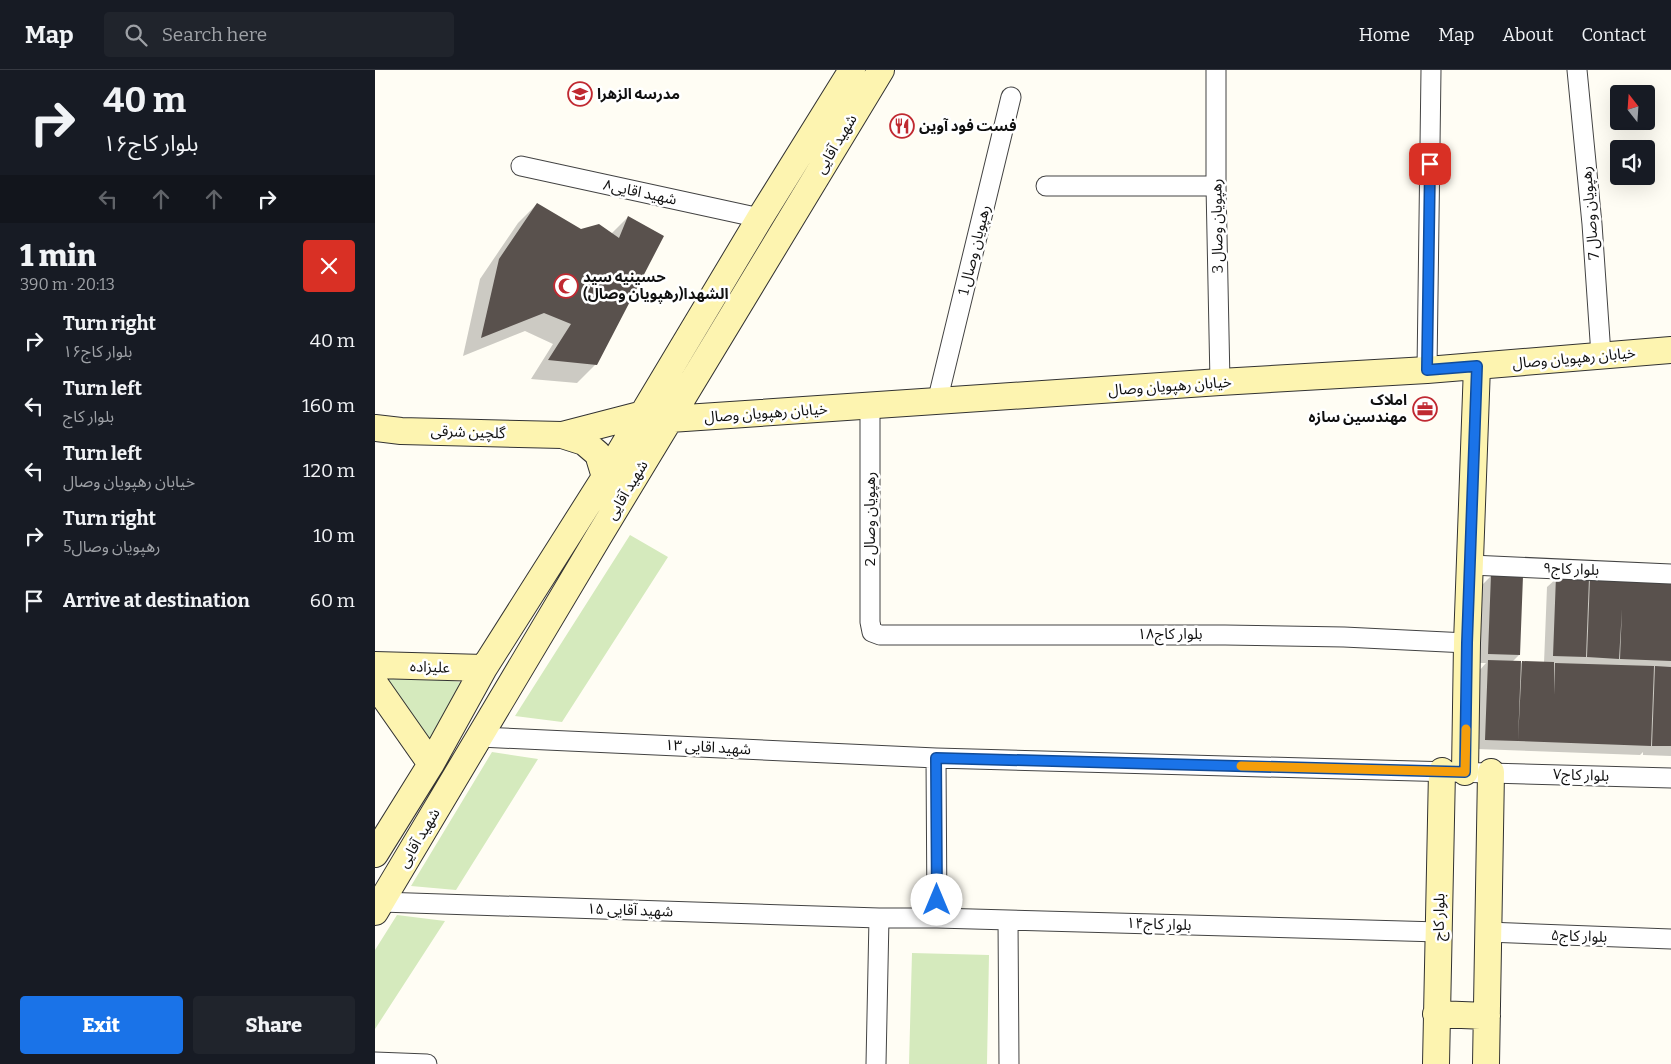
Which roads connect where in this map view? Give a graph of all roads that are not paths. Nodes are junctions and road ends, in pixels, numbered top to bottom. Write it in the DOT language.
graph roads {
  1 [pos="852,70"];
  2 [pos="881,70"];
  3 [pos="1216,70"];
  4 [pos="1431,70"];
  5 [pos="1577,70"];
  6 [pos="1011,98"];
  7 [pos="521,166"];
  8 [pos="1046,186"];
  9 [pos="1216,186"];
  10 [pos="760,218"];
  11 [pos="1671,350"];
  12 [pos="1601,355"];
  13 [pos="1477,366"];
  14 [pos="1427,370"];
  15 [pos="1220,382"];
  16 [pos="937,402"];
  17 [pos="870,406"];
  18 [pos="643,414"];
  19 [pos="670,419"];
  20 [pos="375,428"];
  21 [pos="562,435"];
  22 [pos="605,478"];
  23 [pos="1471,565"];
  24 [pos="1671,574"];
  25 [pos="872,632"];
  26 [pos="1467,643"];
  27 [pos="375,665"];
  28 [pos="484,668"];
  29 [pos="375,684"];
  30 [pos="480,737"];
  31 [pos="936,758"];
  32 [pos="431,764"];
  33 [pos="1454,771"];
  34 [pos="1491,772"];
  35 [pos="1671,778"];
  36 [pos="375,854"];
  37 [pos="378,907"];
  38 [pos="879,918"];
  39 [pos="937,918"];
  40 [pos="1008,920"];
  41 [pos="1439,932"];
  42 [pos="1487,932"];
  43 [pos="1671,939"];
  44 [pos="1436,1014"];
  45 [pos="1487,1016"];
  46 [pos="375,1062"];
  47 [pos="427,1064"];
  48 [pos="876,1064"];
  49 [pos="1009,1064"];
  50 [pos="1436,1064"];
  51 [pos="1486,1064"];
  1 -- 10 [label="street, شهید آقایی"];
  2 -- 19 [label="street, شهید آقایی"];
  3 -- 9 [label="street, 3 رهپویان وصال"];
  4 -- 14 [label="street"];
  5 -- 12 [label="street, 7 رهپویان وصال"];
  6 -- 16 [label="street, 1 رهپویان وصال"];
  7 -- 10 [label="street, شهید اقایی۸"];
  8 -- 9 [label="street"];
  9 -- 15 [label="street, 3 رهپویان وصال"];
  10 -- 18 [label="street, شهید آقایی"];
  11 -- 12 [label="street, خیابان رهپویان وصال"];
  12 -- 13 [label="street, خیابان رهپویان وصال"];
  13 -- 14 [label="street, خیابان رهپویان وصال"];
  13 -- 23 [label="street, بلوار کاج"];
  14 -- 15 [label="street, خیابان رهپویان وصال"];
  15 -- 16 [label="street, خیابان رهپویان وصال"];
  16 -- 17 [label="street, خیابان رهپویان وصال"];
  17 -- 19 [label="street, خیابان رهپویان وصال"];
  17 -- 25 [label="street, 2 رهپویان وصال"];
  18 -- 21 [label="street"];
  18 -- 22 [label="street, شهید آقایی"];
  19 -- 30 [label="street, شهید آقایی"];
  20 -- 21 [label="street, گلچین شرقی"];
  21 -- 22 [label="street"];
  22 -- 28 [label="street, شهید آقایی"];
  23 -- 24 [label="street, بلوار کاج۹"];
  23 -- 26 [label="street, بلوار کاج"];
  25 -- 26 [label="street, بلوار کاج۱۸"];
  26 -- 33 [label="street, بلوار کاج"];
  27 -- 28 [label="street, علیزاده"];
  28 -- 32 [label="street, شهید آقایی"];
  29 -- 32 [label="street"];
  30 -- 31 [label="street, شهید اقایی ۱۳"];
  30 -- 37 [label="street, شهید آقایی"];
  31 -- 33 [label="street, شهید اقایی ۱۳"];
  31 -- 39 [label="street"];
  32 -- 36 [label="street, شهید آقایی"];
  33 -- 34 [label="street, بلوار کاج۷"];
  33 -- 41 [label="street, بلوار کاج"];
  34 -- 35 [label="street, بلوار کاج۷"];
  34 -- 42 [label="street"];
  37 -- 38 [label="street, شهید آقایی ۱۵"];
  38 -- 39 [label="street, بلوار کاج۱۴"];
  38 -- 48 [label="street"];
  39 -- 40 [label="street, بلوار کاج۱۴"];
  40 -- 41 [label="street, بلوار کاج۱۴"];
  40 -- 49 [label="street"];
  41 -- 44 [label="street, بلوار کاج"];
  42 -- 43 [label="street, بلوار کاج۵"];
  42 -- 45 [label="street"];
  44 -- 45 [label="street"];
  44 -- 50 [label="street, بلوار کاج"];
  45 -- 51 [label="street"];
  46 -- 47 [label="street"];
}
